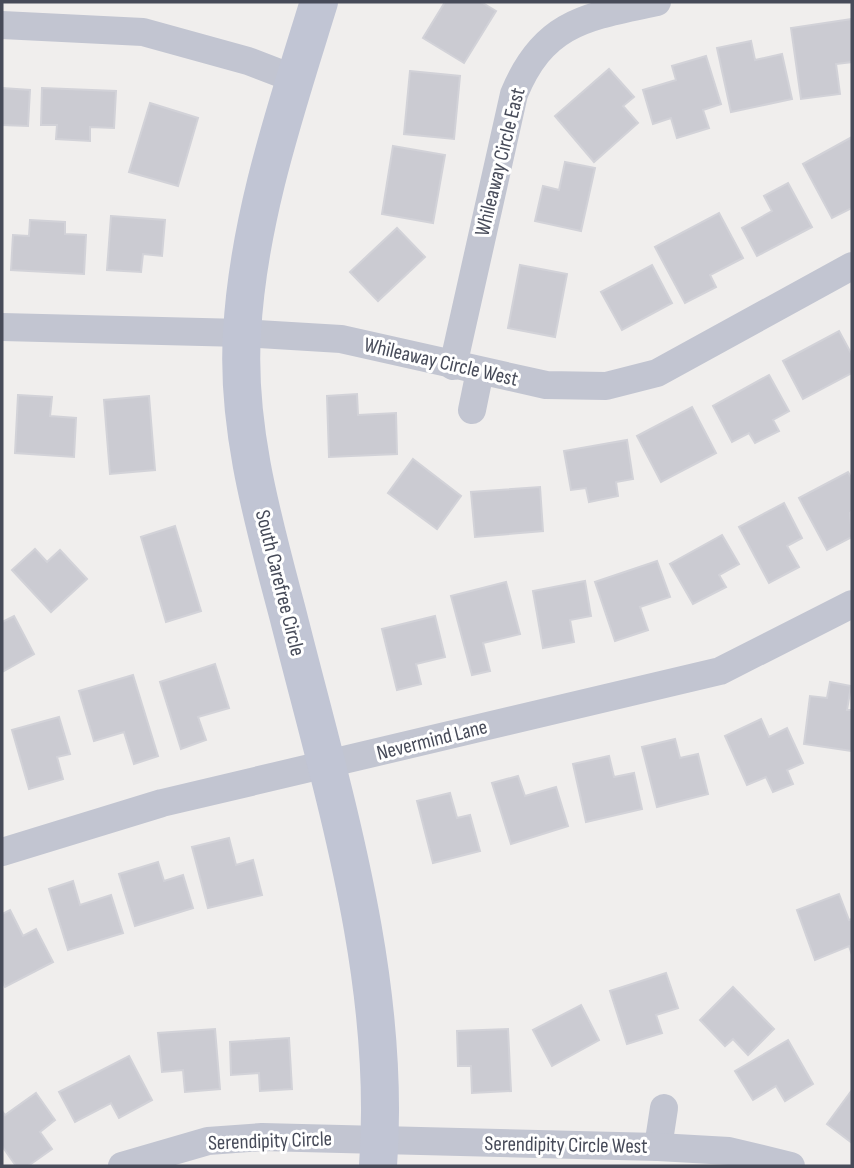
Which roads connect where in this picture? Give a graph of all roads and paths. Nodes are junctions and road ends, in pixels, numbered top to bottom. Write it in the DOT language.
graph roads {
  1 [pos="319,2"];
  2 [pos="657,2"];
  3 [pos="2,25"];
  4 [pos="295,79"];
  5 [pos="852,266"];
  6 [pos="2,327"];
  7 [pos="242,333"];
  8 [pos="453,366"];
  9 [pos="481,371"];
  10 [pos="472,410"];
  11 [pos="852,604"];
  12 [pos="326,765"];
  13 [pos="2,852"];
  14 [pos="664,1108"];
  15 [pos="658,1147"];
  16 [pos="379,1153"];
  17 [pos="689,1158"];
  18 [pos="122,1166"];
  19 [pos="791,1166"];
  1 -- 4 [label="main road, South Carefree Circle"];
  2 -- 8 [label="street, Whileaway Circle East"];
  3 -- 4 [label="street"];
  4 -- 7 [label="main road, South Carefree Circle"];
  5 -- 9 [label="street, Whileaway Circle West"];
  6 -- 7 [label="street, Whileaway Circle West"];
  7 -- 8 [label="street, Whileaway Circle West"];
  7 -- 12 [label="main road, South Carefree Circle"];
  8 -- 9 [label="street, Whileaway Circle West"];
  9 -- 10 [label="street"];
  11 -- 12 [label="street, Nevermind Lane"];
  12 -- 13 [label="street, Nevermind Lane"];
  12 -- 16 [label="main road, South Carefree Circle"];
  14 -- 15 [label="street"];
  15 -- 16 [label="street, Serendipity Circle West"];
  15 -- 17 [label="street, Serendipity Circle West"];
  16 -- 18 [label="street, Serendipity Circle"];
  17 -- 19 [label="street, Serendipity Circle West"];
}
